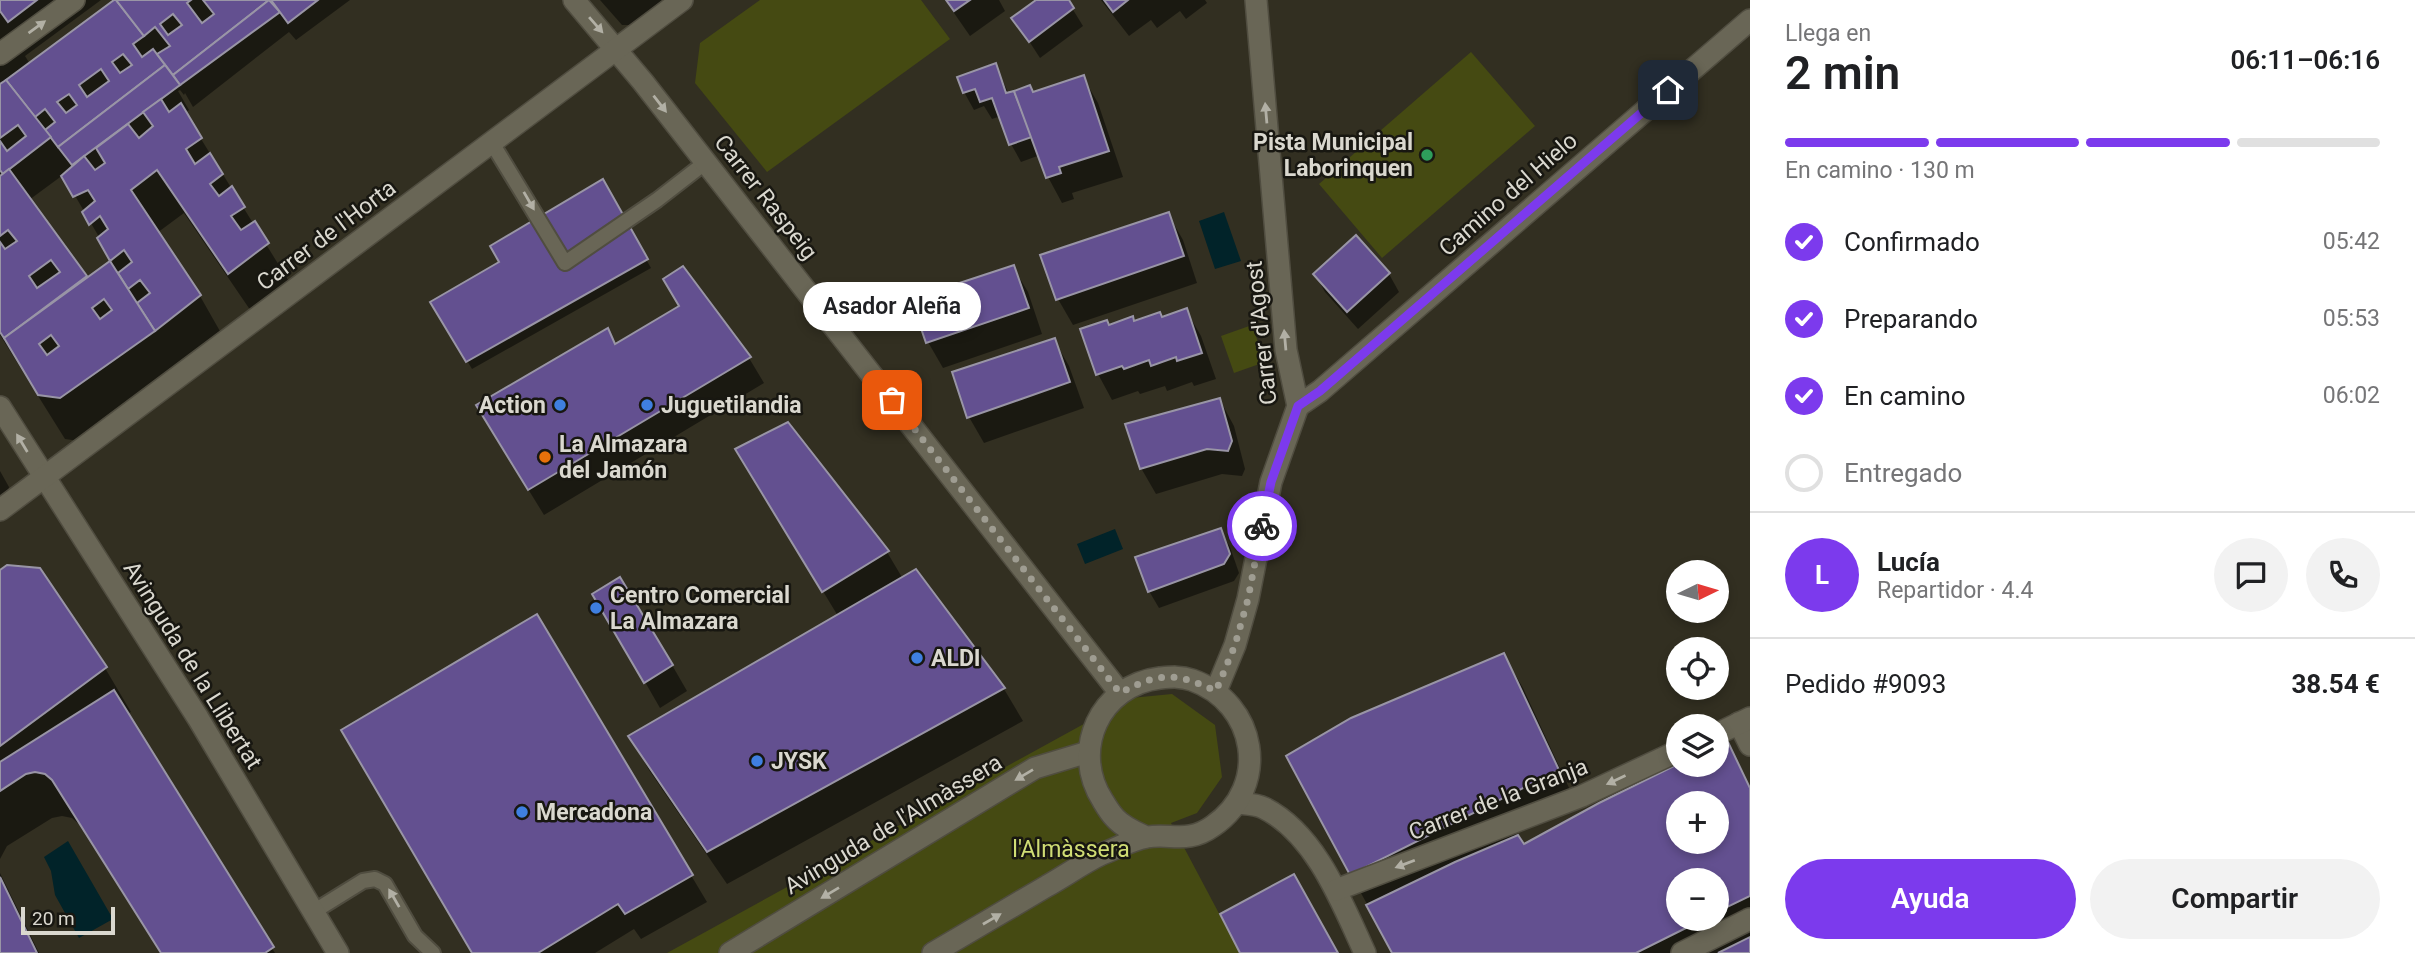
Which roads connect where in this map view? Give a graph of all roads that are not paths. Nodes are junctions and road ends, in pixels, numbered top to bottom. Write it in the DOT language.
graph roads {
  1 [pos="74,0"];
  2 [pos="574,0"];
  3 [pos="682,0"];
  4 [pos="1256,0"];
  5 [pos="1750,20"];
  6 [pos="617,50"];
  7 [pos="0,54"];
  8 [pos="492,144"];
  9 [pos="706,162"];
  10 [pos="1298,406"];
  11 [pos="0,407"];
  12 [pos="44,479"];
  13 [pos="0,510"];
  14 [pos="1216,691"];
  15 [pos="1120,693"];
  16 [pos="1745,721"];
  17 [pos="1729,728"];
  18 [pos="1750,745"];
  19 [pos="1088,752"];
  20 [pos="1666,757"];
  21 [pos="1237,803"];
  22 [pos="1146,836"];
  23 [pos="1336,890"];
  24 [pos="313,912"];
  25 [pos="1750,919"];
  26 [pos="338,953"];
  27 [pos="433,953"];
  28 [pos="730,953"];
  29 [pos="933,953"];
  30 [pos="1365,953"];
  31 [pos="1682,953"];
  7 -- 1 [label="street, one-way"];
  2 -- 6 [label="street, Carrer Raspeig, one-way"];
  3 -- 6 [label="street, Carrer de l'Horta"];
  10 -- 4 [label="street, Carrer d'Agost, one-way"];
  5 -- 10 [label="street, Camino del Hielo"];
  6 -- 8 [label="street, Carrer de l'Horta"];
  6 -- 9 [label="street, Carrer Raspeig, one-way"];
  8 -- 9 [label="lane, one-way"];
  8 -- 12 [label="street, Carrer de l'Horta"];
  9 -- 15 [label="street, Carrer Raspeig"];
  10 -- 14 [label="street, Carrer d'Agost"];
  12 -- 11 [label="street, Avinguda de la Llibertat, one-way"];
  12 -- 13 [label="street, Carrer de l'Horta"];
  12 -- 24 [label="street, Avinguda de la Llibertat"];
  14 -- 15 [label="street"];
  14 -- 21 [label="street"];
  15 -- 19 [label="street"];
  16 -- 17 [label="street"];
  16 -- 18 [label="street"];
  19 -- 22 [label="street"];
  19 -- 28 [label="street, Avinguda de l'Almàssera, one-way"];
  20 -- 23 [label="street, Carrer de la Granja, one-way"];
  21 -- 22 [label="street"];
  21 -- 23 [label="street"];
  29 -- 22 [label="street, one-way"];
  23 -- 30 [label="street"];
  24 -- 26 [label="street, Avinguda de la Llibertat"];
  27 -- 24 [label="lane, one-way"];
  25 -- 31 [label="street"];
}
